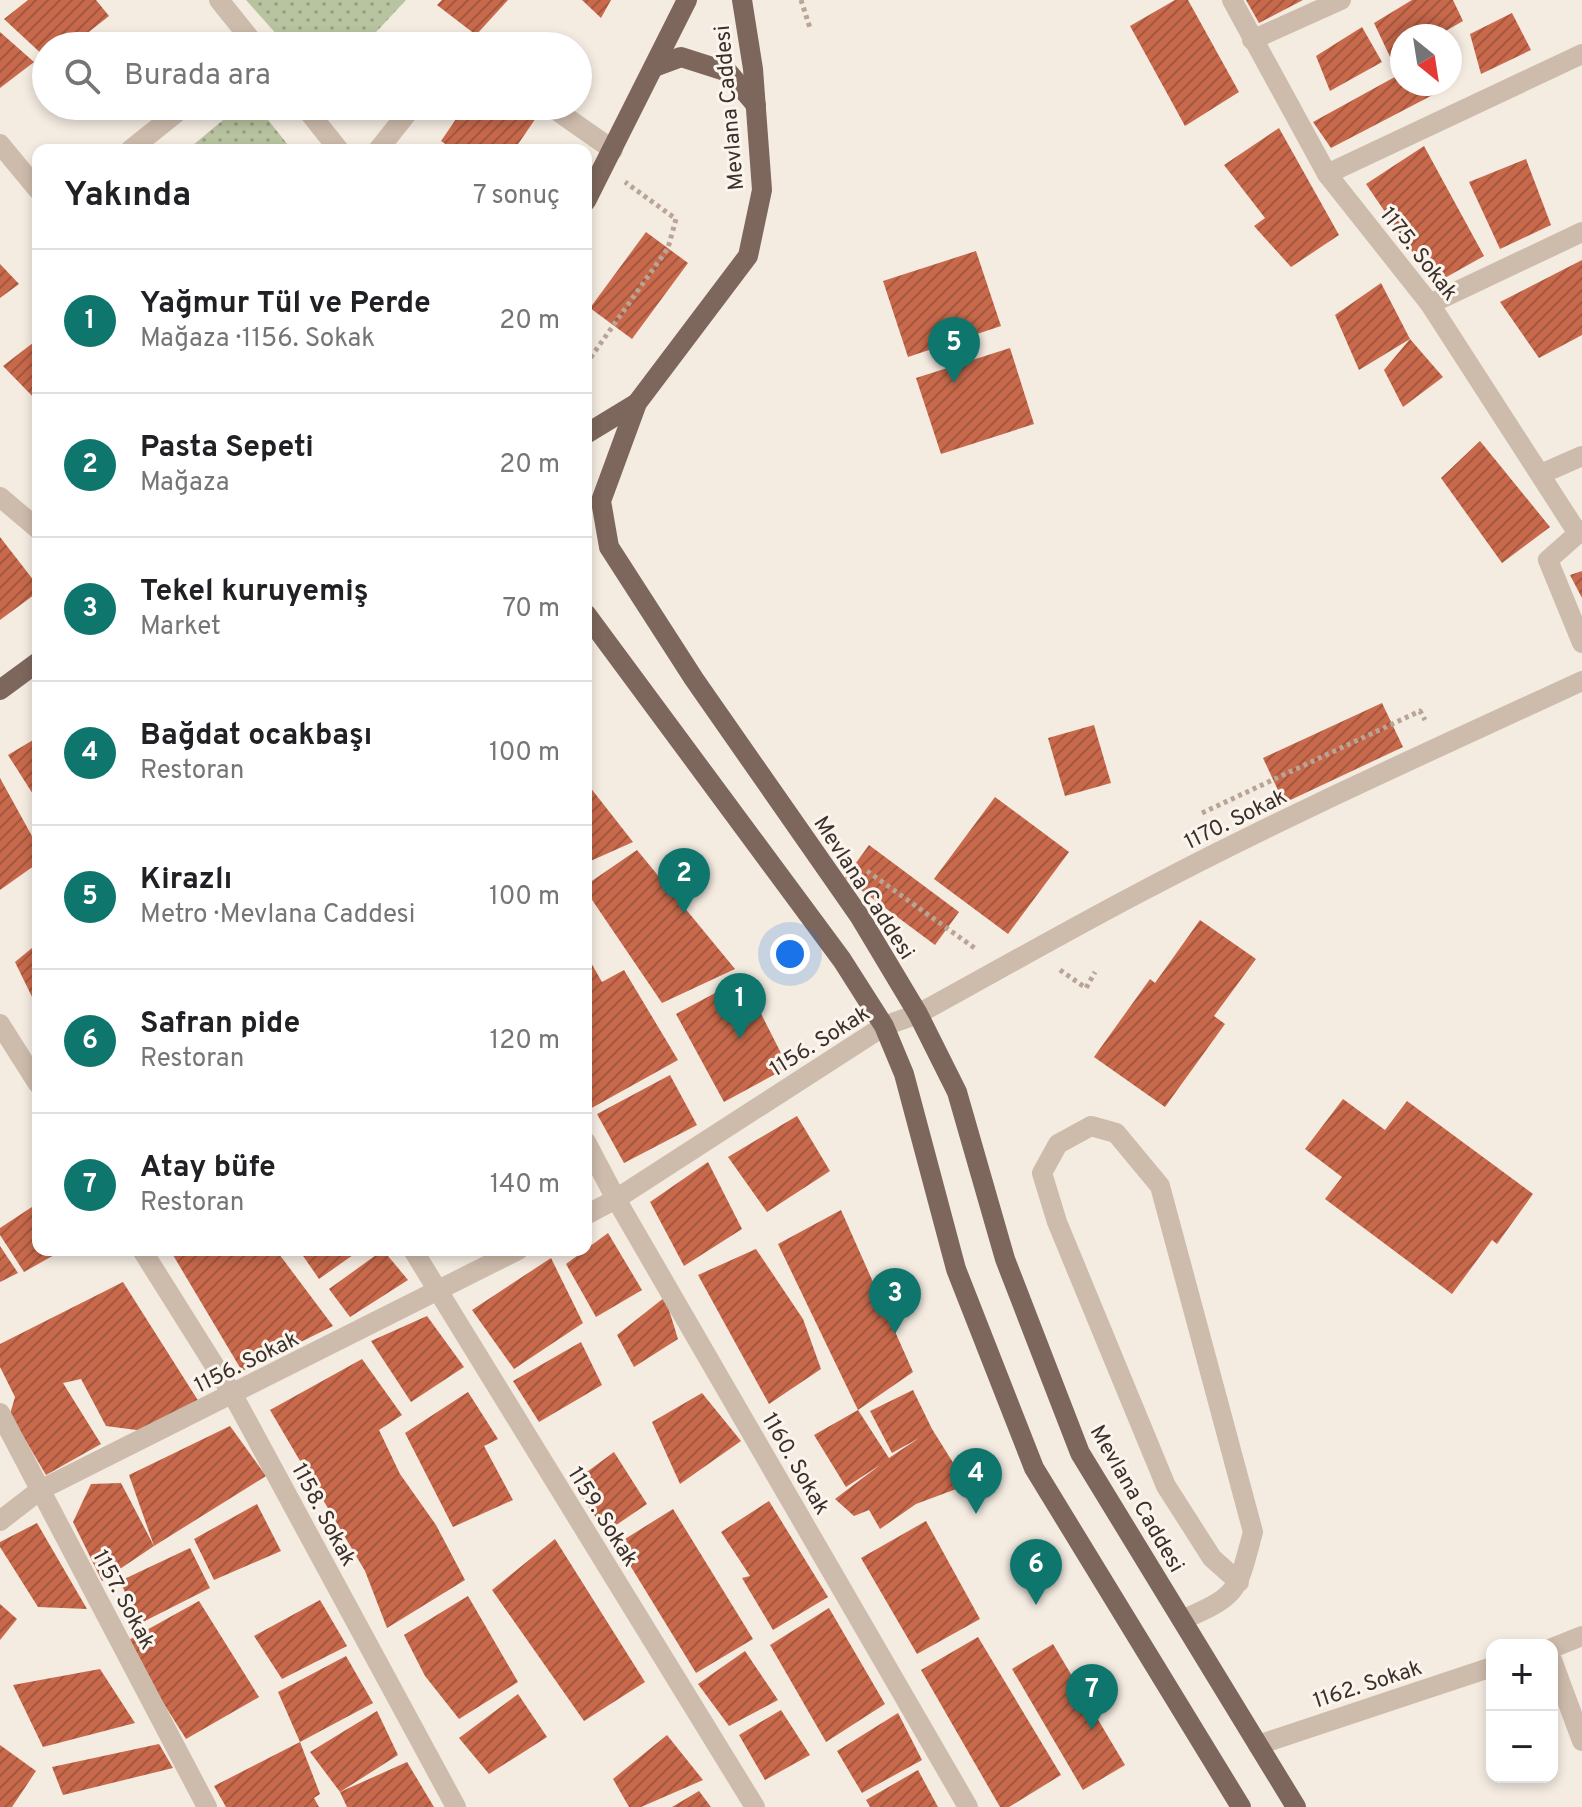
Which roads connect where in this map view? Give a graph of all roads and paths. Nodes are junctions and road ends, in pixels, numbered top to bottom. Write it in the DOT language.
graph roads {
  1 [pos="219,0"];
  2 [pos="687,0"];
  3 [pos="742,0"];
  4 [pos="801,0"];
  5 [pos="1232,0"];
  6 [pos="1341,0"];
  7 [pos="810,28"];
  8 [pos="245,32"];
  9 [pos="1252,40"];
  10 [pos="1582,54"];
  11 [pos="654,67"];
  12 [pos="756,105"];
  13 [pos="168,120"];
  14 [pos="315,120"];
  15 [pos="402,120"];
  16 [pos="566,120"];
  17 [pos="0,144"];
  18 [pos="138,144"];
  19 [pos="334,144"];
  20 [pos="383,144"];
  21 [pos="608,158"];
  22 [pos="1327,174"];
  23 [pos="32,183"];
  24 [pos="592,189"];
  25 [pos="1582,232"];
  26 [pos="1430,304"];
  27 [pos="592,356"];
  28 [pos="637,403"];
  29 [pos="592,430"];
  30 [pos="1582,456"];
  31 [pos="1541,474"];
  32 [pos="0,497"];
  33 [pos="32,524"];
  34 [pos="1580,531"];
  35 [pos="592,622"];
  36 [pos="1582,643"];
  37 [pos="32,666"];
  38 [pos="1582,681"];
  39 [pos="0,690"];
  40 [pos="1393,726"];
  41 [pos="1202,813"];
  42 [pos="856,863"];
  43 [pos="981,952"];
  44 [pos="1031,952"];
  45 [pos="1095,972"];
  46 [pos="918,1014"];
  47 [pos="0,1024"];
  48 [pos="884,1026"];
  49 [pos="32,1075"];
  50 [pos="592,1153"];
  51 [pos="616,1199"];
  52 [pos="592,1212"];
  53 [pos="146,1256"];
  54 [pos="416,1256"];
  55 [pos="506,1256"];
  56 [pos="437,1292"];
  57 [pos="233,1395"];
  58 [pos="0,1413"];
  59 [pos="40,1490"];
  60 [pos="0,1521"];
  61 [pos="1239,1582"];
  62 [pos="1182,1620"];
  63 [pos="1582,1636"];
  64 [pos="1558,1646"];
  65 [pos="1486,1669"];
  66 [pos="1558,1676"];
  67 [pos="1582,1741"];
  68 [pos="1258,1745"];
  69 [pos="207,1807"];
  70 [pos="456,1807"];
  71 [pos="755,1807"];
  72 [pos="968,1807"];
  73 [pos="1241,1807"];
  74 [pos="1296,1807"];
  1 -- 8 [label="street"];
  2 -- 11 [label="main road"];
  3 -- 12 [label="main road, Mevlana Caddesi"];
  4 -- 7 [label="path"];
  5 -- 9 [label="street, 1175. Sokak"];
  6 -- 9 [label="street"];
  9 -- 22 [label="street, 1175. Sokak"];
  10 -- 22 [label="street"];
  11 -- 12 [label="main road"];
  11 -- 21 [label="main road"];
  12 -- 28 [label="main road, Mevlana Caddesi"];
  13 -- 18 [label="street"];
  14 -- 19 [label="street"];
  15 -- 20 [label="street"];
  16 -- 21 [label="street"];
  17 -- 23 [label="street"];
  21 -- 24 [label="main road"];
  21 -- 27 [label="path"];
  22 -- 26 [label="street, 1175. Sokak"];
  25 -- 26 [label="street"];
  26 -- 31 [label="street, 1175. Sokak"];
  28 -- 29 [label="main road"];
  28 -- 46 [label="main road, Mevlana Caddesi"];
  30 -- 31 [label="street"];
  31 -- 34 [label="street, 1175. Sokak"];
  32 -- 33 [label="street"];
  34 -- 36 [label="street"];
  35 -- 48 [label="main road"];
  37 -- 39 [label="main road"];
  38 -- 44 [label="street, 1170. Sokak"];
  40 -- 41 [label="path"];
  42 -- 43 [label="path"];
  44 -- 45 [label="path"];
  44 -- 46 [label="street, 1170. Sokak"];
  46 -- 48 [label="street, 1156. Sokak"];
  46 -- 62 [label="main road, Mevlana Caddesi"];
  47 -- 49 [label="street"];
  48 -- 51 [label="street, 1156. Sokak"];
  48 -- 73 [label="main road"];
  50 -- 51 [label="street, 1160. Sokak"];
  51 -- 52 [label="street, 1156. Sokak"];
  51 -- 72 [label="street, 1160. Sokak"];
  53 -- 57 [label="street, 1158. Sokak"];
  54 -- 56 [label="street, 1159. Sokak"];
  55 -- 56 [label="street, 1156. Sokak"];
  56 -- 57 [label="street, 1156. Sokak"];
  56 -- 71 [label="street, 1159. Sokak"];
  57 -- 59 [label="street, 1156. Sokak"];
  57 -- 70 [label="street, 1158. Sokak"];
  58 -- 59 [label="street, 1157. Sokak"];
  59 -- 60 [label="street, 1156. Sokak"];
  59 -- 69 [label="street, 1157. Sokak"];
  61 -- 61 [label="street"];
  61 -- 62 [label="street"];
  62 -- 68 [label="main road, Mevlana Caddesi"];
  63 -- 64 [label="street"];
  65 -- 68 [label="street, 1162. Sokak"];
  66 -- 67 [label="street"];
  68 -- 74 [label="main road, Mevlana Caddesi"];
}
